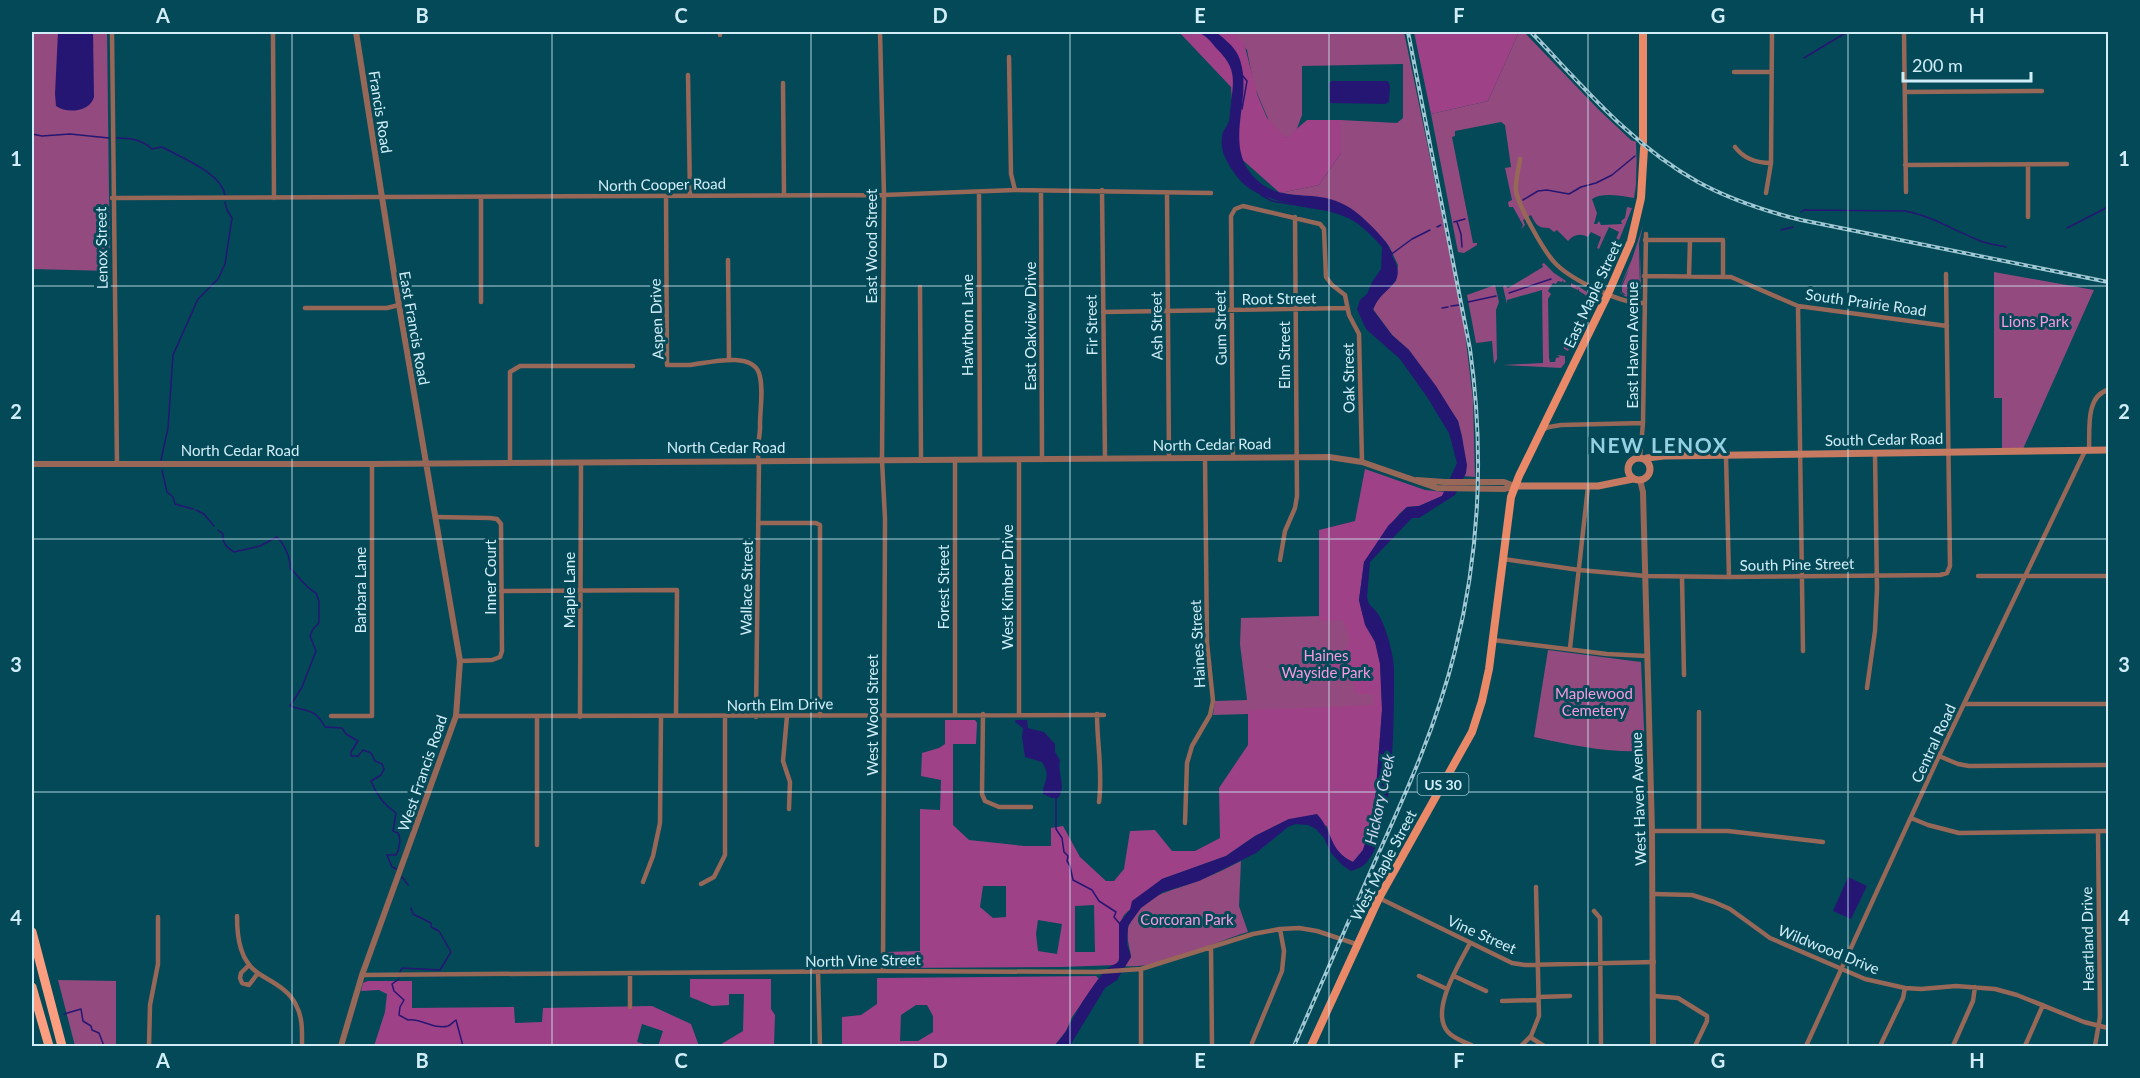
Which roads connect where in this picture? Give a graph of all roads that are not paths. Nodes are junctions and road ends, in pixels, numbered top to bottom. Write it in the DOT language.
graph roads {
  1 [pos="112,32"];
  2 [pos="356,32"];
  3 [pos="1643,32"];
  4 [pos="1772,32"];
  5 [pos="1904,32"];
  6 [pos="880,33"];
  7 [pos="273,34"];
  8 [pos="1009,57"];
  9 [pos="1734,72"];
  10 [pos="1772,72"];
  11 [pos="688,75"];
  12 [pos="783,83"];
  13 [pos="2042,91"];
  14 [pos="1905,92"];
  15 [pos="1735,147"];
  16 [pos="1520,159"];
  17 [pos="1772,163"];
  18 [pos="2028,164"];
  19 [pos="2067,164"];
  20 [pos="1905,165"];
  21 [pos="1015,190"];
  22 [pos="1102,190"];
  23 [pos="979,192"];
  24 [pos="1041,192"];
  25 [pos="1167,192"];
  26 [pos="1906,192"];
  27 [pos="1211,193"];
  28 [pos="1766,193"];
  29 [pos="690,195"];
  30 [pos="784,195"];
  31 [pos="884,195"];
  32 [pos="666,196"];
  33 [pos="382,197"];
  34 [pos="481,197"];
  35 [pos="112,198"];
  36 [pos="274,198"];
  37 [pos="1295,217"];
  38 [pos="2028,217"];
  39 [pos="1690,240"];
  40 [pos="728,260"];
  41 [pos="1946,274"];
  42 [pos="1644,276"];
  43 [pos="1689,276"];
  44 [pos="1723,276"];
  45 [pos="920,287"];
  46 [pos="1608,294"];
  47 [pos="481,302"];
  48 [pos="1643,303"];
  49 [pos="399,305"];
  50 [pos="1798,306"];
  51 [pos="305,308"];
  52 [pos="1295,309"];
  53 [pos="1347,309"];
  54 [pos="1231,310"];
  55 [pos="1168,311"];
  56 [pos="1103,312"];
  57 [pos="1947,326"];
  58 [pos="729,360"];
  59 [pos="633,366"];
  60 [pos="2109,390"];
  61 [pos="1551,409"];
  62 [pos="1643,423"];
  63 [pos="1561,425"];
  64 [pos="1540,431"];
  65 [pos="2109,450"];
  66 [pos="2087,451"];
  67 [pos="1948,452"];
  68 [pos="1875,453"];
  69 [pos="1800,454"];
  70 [pos="1726,456"];
  71 [pos="1296,457"];
  72 [pos="1169,458"];
  73 [pos="1205,458"];
  74 [pos="1233,458"];
  75 [pos="921,459"];
  76 [pos="955,459"];
  77 [pos="980,459"];
  78 [pos="1019,459"];
  79 [pos="1105,459"];
  80 [pos="882,460"];
  81 [pos="1042,460"];
  82 [pos="1646,460"];
  83 [pos="759,461"];
  84 [pos="581,462"];
  85 [pos="1362,462"];
  86 [pos="427,463"];
  87 [pos="510,463"];
  88 [pos="32,464"];
  89 [pos="117,464"];
  90 [pos="372,464"];
  91 [pos="1628,471"];
  92 [pos="1621,480"];
  93 [pos="1636,480"];
  94 [pos="1515,486"];
  95 [pos="1588,486"];
  96 [pos="436,517"];
  97 [pos="758,523"];
  98 [pos="1503,559"];
  99 [pos="1280,561"];
  100 [pos="1578,570"];
  101 [pos="1877,575"];
  102 [pos="1646,576"];
  103 [pos="1803,576"];
  104 [pos="1978,576"];
  105 [pos="2025,576"];
  106 [pos="2109,576"];
  107 [pos="1682,577"];
  108 [pos="1729,577"];
  109 [pos="581,589"];
  110 [pos="501,591"];
  111 [pos="1493,640"];
  112 [pos="1570,648"];
  113 [pos="1803,651"];
  114 [pos="1647,656"];
  115 [pos="460,661"];
  116 [pos="1684,675"];
  117 [pos="1867,688"];
  118 [pos="1965,704"];
  119 [pos="2109,704"];
  120 [pos="1699,712"];
  121 [pos="955,714"];
  122 [pos="983,714"];
  123 [pos="1019,714"];
  124 [pos="1097,714"];
  125 [pos="885,715"];
  126 [pos="1104,715"];
  127 [pos="331,716"];
  128 [pos="456,716"];
  129 [pos="661,716"];
  130 [pos="676,716"];
  131 [pos="787,716"];
  132 [pos="820,716"];
  133 [pos="580,717"];
  134 [pos="725,717"];
  135 [pos="756,717"];
  136 [pos="537,718"];
  137 [pos="1940,756"];
  138 [pos="2109,765"];
  139 [pos="1099,802"];
  140 [pos="1031,807"];
  141 [pos="789,809"];
  142 [pos="1911,818"];
  143 [pos="1185,823"];
  144 [pos="1699,830"];
  145 [pos="1652,831"];
  146 [pos="2098,831"];
  147 [pos="2109,831"];
  148 [pos="1823,842"];
  149 [pos="537,845"];
  150 [pos="643,882"];
  151 [pos="701,884"];
  152 [pos="1536,887"];
  153 [pos="1653,894"];
  154 [pos="1378,898"];
  155 [pos="1594,911"];
  156 [pos="237,916"];
  157 [pos="158,917"];
  158 [pos="1280,929"];
  159 [pos="32,932"];
  160 [pos="1470,943"];
  161 [pos="1356,945"];
  162 [pos="1211,948"];
  163 [pos="1601,962"];
  164 [pos="1654,962"];
  165 [pos="1538,964"];
  166 [pos="249,965"];
  167 [pos="1141,969"];
  168 [pos="1841,970"];
  169 [pos="883,971"];
  170 [pos="818,972"];
  171 [pos="258,973"];
  172 [pos="630,974"];
  173 [pos="362,975"];
  174 [pos="1419,976"];
  175 [pos="1454,976"];
  176 [pos="32,987"];
  177 [pos="1975,987"];
  178 [pos="1905,988"];
  179 [pos="1447,989"];
  180 [pos="1486,991"];
  181 [pos="1570,996"];
  182 [pos="1654,996"];
  183 [pos="1538,999"];
  184 [pos="1502,1001"];
  185 [pos="2043,1005"];
  186 [pos="630,1007"];
  187 [pos="2099,1027"];
  188 [pos="2109,1028"];
  189 [pos="1530,1037"];
  190 [pos="1252,1044"];
  191 [pos="49,1047"];
  192 [pos="62,1047"];
  193 [pos="149,1047"];
  194 [pos="302,1047"];
  195 [pos="341,1047"];
  196 [pos="820,1047"];
  197 [pos="1141,1047"];
  198 [pos="1212,1047"];
  199 [pos="1311,1047"];
  200 [pos="1473,1047"];
  201 [pos="1521,1047"];
  202 [pos="1544,1047"];
  203 [pos="1601,1047"];
  204 [pos="1653,1047"];
  205 [pos="1695,1047"];
  206 [pos="1806,1047"];
  207 [pos="1880,1047"];
  208 [pos="1953,1047"];
  209 [pos="2025,1047"];
  210 [pos="2096,1047"];
  1 -- 35 [label="street, Lenox Street"];
  2 -- 33 [label="street, Francis Road"];
  3 -- 46 [label="main road, East Maple Street / US 30"];
  4 -- 10 [label="street"];
  5 -- 14 [label="street"];
  6 -- 31 [label="street, East Wood Street"];
  7 -- 36 [label="street"];
  8 -- 21 [label="street"];
  9 -- 10 [label="street"];
  10 -- 17 [label="street"];
  11 -- 29 [label="street"];
  12 -- 30 [label="street"];
  13 -- 14 [label="street"];
  14 -- 20 [label="street"];
  15 -- 17 [label="street"];
  16 -- 46 [label="street"];
  17 -- 28 [label="street"];
  18 -- 19 [label="street"];
  18 -- 20 [label="street"];
  18 -- 38 [label="street"];
  20 -- 26 [label="street"];
  21 -- 23 [label="street, North Cooper Road"];
  21 -- 24 [label="street, North Cooper Road"];
  22 -- 24 [label="street, North Cooper Road"];
  22 -- 25 [label="street, North Cooper Road"];
  22 -- 56 [label="street, Fir Street"];
  23 -- 31 [label="street, North Cooper Road"];
  23 -- 77 [label="street, Hawthorn Lane"];
  24 -- 81 [label="street, East Oakview Drive"];
  25 -- 27 [label="street, North Cooper Road"];
  25 -- 55 [label="street, Ash Street"];
  29 -- 30 [label="street, North Cooper Road"];
  29 -- 32 [label="street, North Cooper Road"];
  30 -- 31 [label="street, North Cooper Road"];
  31 -- 80 [label="street, East Wood Street"];
  32 -- 34 [label="street, North Cooper Road"];
  32 -- 58 [label="street, Aspen Drive"];
  33 -- 34 [label="street, North Cooper Road"];
  33 -- 36 [label="street, North Cooper Road"];
  33 -- 49 [label="street, East Francis Road"];
  34 -- 47 [label="street"];
  35 -- 36 [label="street, North Cooper Road"];
  35 -- 89 [label="street, Lenox Street"];
  37 -- 52 [label="street, Elm Street"];
  37 -- 53 [label="street, Oak Street"];
  37 -- 54 [label="street, Gum Street"];
  39 -- 42 [label="street, East Haven Avenue"];
  39 -- 43 [label="street"];
  39 -- 44 [label="street"];
  40 -- 58 [label="street"];
  41 -- 57 [label="street"];
  42 -- 43 [label="street, South Prairie Road"];
  42 -- 48 [label="street, East Haven Avenue"];
  43 -- 44 [label="street, South Prairie Road"];
  44 -- 50 [label="street, South Prairie Road"];
  45 -- 75 [label="street"];
  46 -- 48 [label="street"];
  46 -- 61 [label="main road, East Maple Street / US 30"];
  48 -- 62 [label="street, East Haven Avenue"];
  49 -- 51 [label="street"];
  49 -- 86 [label="street, East Francis Road"];
  50 -- 57 [label="street, South Prairie Road"];
  50 -- 69 [label="street"];
  52 -- 53 [label="street, Root Street"];
  52 -- 54 [label="street, Root Street"];
  52 -- 71 [label="street, Elm Street"];
  53 -- 85 [label="street, Oak Street"];
  54 -- 55 [label="street, Root Street"];
  54 -- 74 [label="street, Gum Street"];
  55 -- 56 [label="street, Root Street"];
  55 -- 72 [label="street, Ash Street"];
  56 -- 79 [label="street, Fir Street"];
  57 -- 67 [label="street"];
  58 -- 83 [label="street, Aspen Drive"];
  59 -- 87 [label="street"];
  60 -- 66 [label="street"];
  61 -- 63 [label="street"];
  61 -- 64 [label="main road, US 30"];
  62 -- 63 [label="street"];
  62 -- 82 [label="street, East Haven Avenue"];
  63 -- 64 [label="street"];
  64 -- 94 [label="main road, US 30"];
  65 -- 66 [label="main road, South Cedar Road"];
  66 -- 67 [label="main road, South Cedar Road"];
  66 -- 105 [label="street, Central Road"];
  67 -- 68 [label="main road, South Cedar Road"];
  67 -- 101 [label="street, South Pine Street"];
  68 -- 69 [label="main road, South Cedar Road"];
  68 -- 101 [label="street"];
  69 -- 70 [label="main road, South Cedar Road"];
  69 -- 103 [label="street"];
  70 -- 82 [label="main road, South Cedar Road"];
  70 -- 108 [label="street"];
  71 -- 74 [label="street, North Cedar Road"];
  71 -- 85 [label="street, North Cedar Road"];
  71 -- 99 [label="street, Elm Street"];
  72 -- 73 [label="street, North Cedar Road"];
  72 -- 79 [label="street, North Cedar Road"];
  73 -- 74 [label="street, North Cedar Road"];
  73 -- 143 [label="street, Haines Street"];
  75 -- 76 [label="street, North Cedar Road"];
  75 -- 80 [label="street, North Cedar Road"];
  76 -- 77 [label="street, North Cedar Road"];
  76 -- 121 [label="street, Forest Street"];
  77 -- 78 [label="street, North Cedar Road"];
  78 -- 81 [label="street, North Cedar Road"];
  78 -- 123 [label="street, West Kimber Drive"];
  79 -- 81 [label="street, North Cedar Road"];
  80 -- 83 [label="street, North Cedar Road"];
  80 -- 125 [label="street, West Wood Street"];
  82 -- 91 [label="main road"];
  82 -- 93 [label="main road"];
  83 -- 84 [label="street, North Cedar Road"];
  83 -- 97 [label="street, Wallace Street"];
  84 -- 87 [label="street, North Cedar Road"];
  84 -- 109 [label="street, Maple Lane"];
  85 -- 94 [label="street, North Cedar Road"];
  86 -- 87 [label="street, North Cedar Road"];
  86 -- 90 [label="street, North Cedar Road"];
  86 -- 96 [label="street, West Francis Road"];
  88 -- 89 [label="street, North Cedar Road"];
  89 -- 90 [label="street, North Cedar Road"];
  90 -- 127 [label="street, Barbara Lane"];
  91 -- 92 [label="main road"];
  91 -- 93 [label="main road"];
  92 -- 93 [label="main road, North Cedar Road"];
  92 -- 95 [label="main road, North Cedar Road"];
  93 -- 102 [label="street, West Haven Avenue"];
  94 -- 95 [label="main road, North Cedar Road"];
  94 -- 98 [label="main road, West Maple Street / US 30"];
  95 -- 100 [label="street"];
  96 -- 110 [label="street, Inner Court"];
  96 -- 115 [label="street, West Francis Road"];
  97 -- 132 [label="street"];
  97 -- 135 [label="street, Wallace Street"];
  98 -- 100 [label="street, South Pine Street"];
  98 -- 111 [label="main road, West Maple Street / US 30"];
  100 -- 102 [label="street, South Pine Street"];
  100 -- 112 [label="street"];
  101 -- 103 [label="street, South Pine Street"];
  101 -- 117 [label="street"];
  102 -- 107 [label="street, South Pine Street"];
  102 -- 114 [label="street, West Haven Avenue"];
  103 -- 108 [label="street, South Pine Street"];
  103 -- 113 [label="street"];
  104 -- 105 [label="street"];
  105 -- 106 [label="street"];
  105 -- 118 [label="street, Central Road"];
  107 -- 108 [label="street, South Pine Street"];
  107 -- 116 [label="street"];
  109 -- 110 [label="street"];
  109 -- 130 [label="street"];
  109 -- 133 [label="street, Maple Lane"];
  110 -- 115 [label="street, Inner Court"];
  111 -- 112 [label="street"];
  111 -- 154 [label="main road, West Maple Street / US 30"];
  112 -- 114 [label="street"];
  114 -- 145 [label="street, West Haven Avenue"];
  115 -- 128 [label="street, West Francis Road"];
  118 -- 119 [label="street"];
  118 -- 137 [label="street, Central Road"];
  120 -- 144 [label="street"];
  121 -- 122 [label="street, North Elm Drive"];
  121 -- 125 [label="street, North Elm Drive"];
  122 -- 123 [label="street, North Elm Drive"];
  122 -- 140 [label="street"];
  123 -- 124 [label="street, North Elm Drive"];
  124 -- 126 [label="street, North Elm Drive"];
  124 -- 139 [label="street"];
  125 -- 132 [label="street, North Elm Drive"];
  125 -- 169 [label="street, West Wood Street"];
  128 -- 136 [label="street, North Elm Drive"];
  128 -- 173 [label="street, West Francis Road"];
  129 -- 130 [label="street, North Elm Drive"];
  129 -- 133 [label="street, North Elm Drive"];
  129 -- 150 [label="street"];
  130 -- 134 [label="street, North Elm Drive"];
  131 -- 132 [label="street, North Elm Drive"];
  131 -- 135 [label="street, North Elm Drive"];
  131 -- 141 [label="street"];
  133 -- 136 [label="street, North Elm Drive"];
  134 -- 135 [label="street, North Elm Drive"];
  134 -- 151 [label="street"];
  136 -- 149 [label="street"];
  137 -- 138 [label="street"];
  137 -- 142 [label="street, Central Road"];
  142 -- 146 [label="street"];
  142 -- 168 [label="street, Central Road"];
  144 -- 145 [label="street"];
  144 -- 148 [label="street"];
  145 -- 153 [label="street, West Haven Avenue"];
  146 -- 147 [label="street"];
  146 -- 187 [label="street, Heartland Drive"];
  152 -- 165 [label="street"];
  153 -- 164 [label="street, West Haven Avenue"];
  153 -- 168 [label="street, Wildwood Drive"];
  154 -- 160 [label="street, Vine Street"];
  154 -- 161 [label="main road, West Maple Street / US 30"];
  155 -- 163 [label="street"];
  156 -- 166 [label="street"];
  157 -- 193 [label="street"];
  158 -- 161 [label="street, North Vine Street"];
  158 -- 162 [label="street, North Vine Street"];
  158 -- 190 [label="street"];
  159 -- 192 [label="highway"];
  160 -- 165 [label="street, Vine Street"];
  160 -- 175 [label="street"];
  161 -- 199 [label="main road, West Maple Street / US 30"];
  162 -- 167 [label="street, North Vine Street"];
  162 -- 198 [label="street"];
  163 -- 164 [label="street, Vine Street"];
  163 -- 165 [label="street, Vine Street"];
  163 -- 203 [label="street"];
  164 -- 182 [label="street, West Haven Avenue"];
  165 -- 183 [label="street"];
  166 -- 171 [label="street"];
  166 -- 171 [label="street"];
  167 -- 169 [label="street, North Vine Street"];
  167 -- 197 [label="street"];
  168 -- 178 [label="street, Wildwood Drive"];
  168 -- 206 [label="street, Central Road"];
  169 -- 170 [label="street, North Vine Street"];
  170 -- 172 [label="street, North Vine Street"];
  170 -- 196 [label="street"];
  171 -- 194 [label="street"];
  172 -- 173 [label="street, North Vine Street"];
  172 -- 186 [label="street"];
  173 -- 195 [label="street, West Francis Road"];
  174 -- 179 [label="street"];
  175 -- 179 [label="street"];
  175 -- 180 [label="street"];
  176 -- 191 [label="highway"];
  177 -- 178 [label="street, Wildwood Drive"];
  177 -- 185 [label="street, Wildwood Drive"];
  177 -- 208 [label="street"];
  178 -- 207 [label="street"];
  179 -- 200 [label="street"];
  181 -- 183 [label="street"];
  182 -- 204 [label="street, West Haven Avenue"];
  182 -- 205 [label="street"];
  183 -- 184 [label="street"];
  183 -- 189 [label="street"];
  185 -- 187 [label="street, Wildwood Drive"];
  185 -- 209 [label="street"];
  187 -- 188 [label="street, Wildwood Drive"];
  187 -- 210 [label="street, Heartland Drive"];
  189 -- 201 [label="street"];
  189 -- 202 [label="street"];
}
